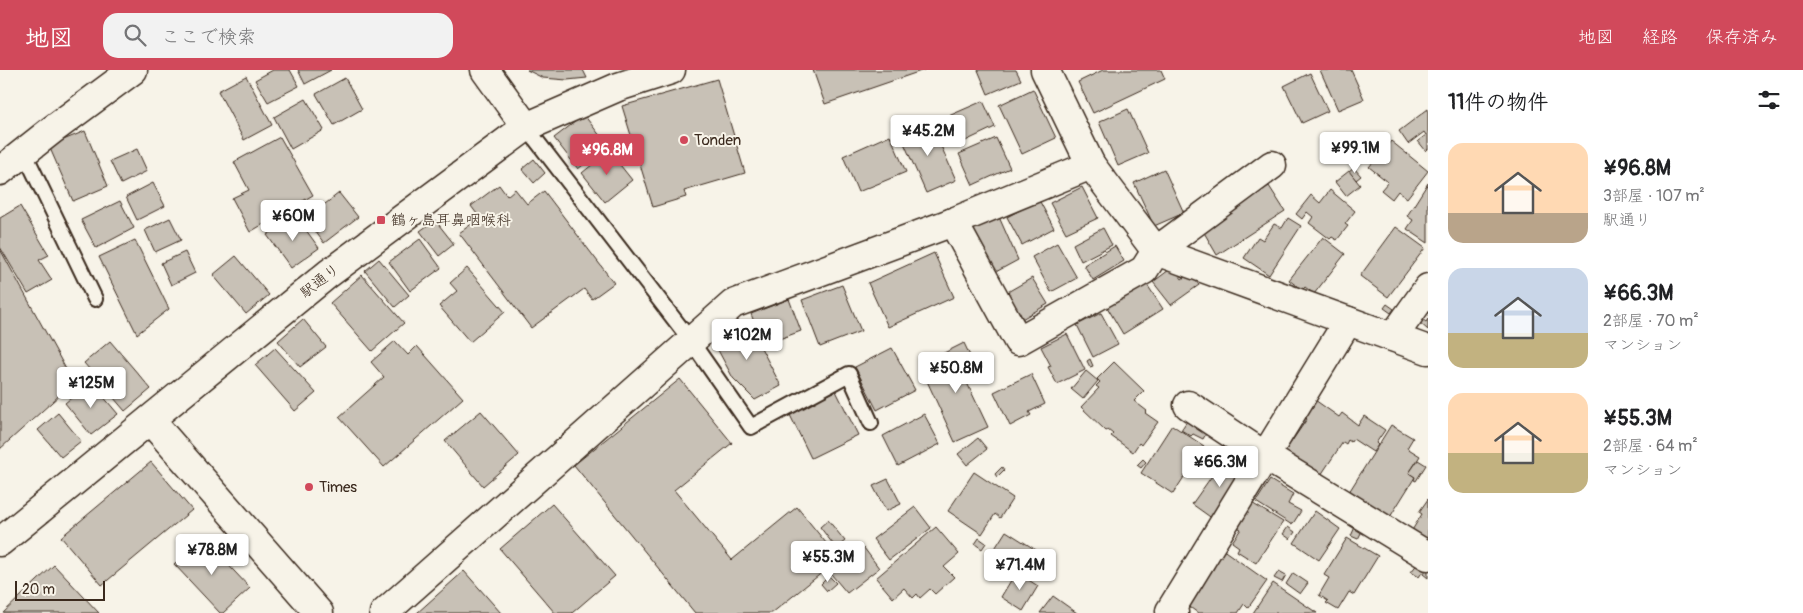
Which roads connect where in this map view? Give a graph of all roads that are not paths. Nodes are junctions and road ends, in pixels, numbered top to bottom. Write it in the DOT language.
graph roads {
  1 [pos="133,70"];
  2 [pos="485,70"];
  3 [pos="671,70"];
  4 [pos="1045,70"];
  5 [pos="526,127"];
  6 [pos="24,152"];
  7 [pos="1091,165"];
  8 [pos="1272,166"];
  9 [pos="0,171"];
  10 [pos="952,222"];
  11 [pos="1156,251"];
  12 [pos="1428,288"];
  13 [pos="95,300"];
  14 [pos="1348,321"];
  15 [pos="1393,337"];
  16 [pos="691,341"];
  17 [pos="1428,350"];
  18 [pos="1188,405"];
  19 [pos="150,420"];
  20 [pos="871,423"];
  21 [pos="1265,456"];
  22 [pos="0,542"];
  23 [pos="1428,556"];
  24 [pos="319,613"];
  25 [pos="384,613"];
  26 [pos="1174,613"];
  1 -- 6 [label="street"];
  2 -- 5 [label="street"];
  3 -- 5 [label="street, 駅通り"];
  4 -- 7 [label="street"];
  5 -- 16 [label="lane"];
  5 -- 19 [label="street, 駅通り"];
  6 -- 9 [label="street"];
  6 -- 13 [label="lane"];
  7 -- 10 [label="street"];
  7 -- 11 [label="street"];
  8 -- 11 [label="street"];
  10 -- 11 [label="street"];
  10 -- 16 [label="street"];
  11 -- 14 [label="street"];
  12 -- 15 [label="street"];
  14 -- 15 [label="street"];
  14 -- 21 [label="street"];
  15 -- 17 [label="street"];
  16 -- 20 [label="lane"];
  16 -- 25 [label="street"];
  18 -- 21 [label="street"];
  19 -- 22 [label="street, 駅通り"];
  19 -- 24 [label="street"];
  21 -- 23 [label="street"];
  21 -- 26 [label="street"];
}
